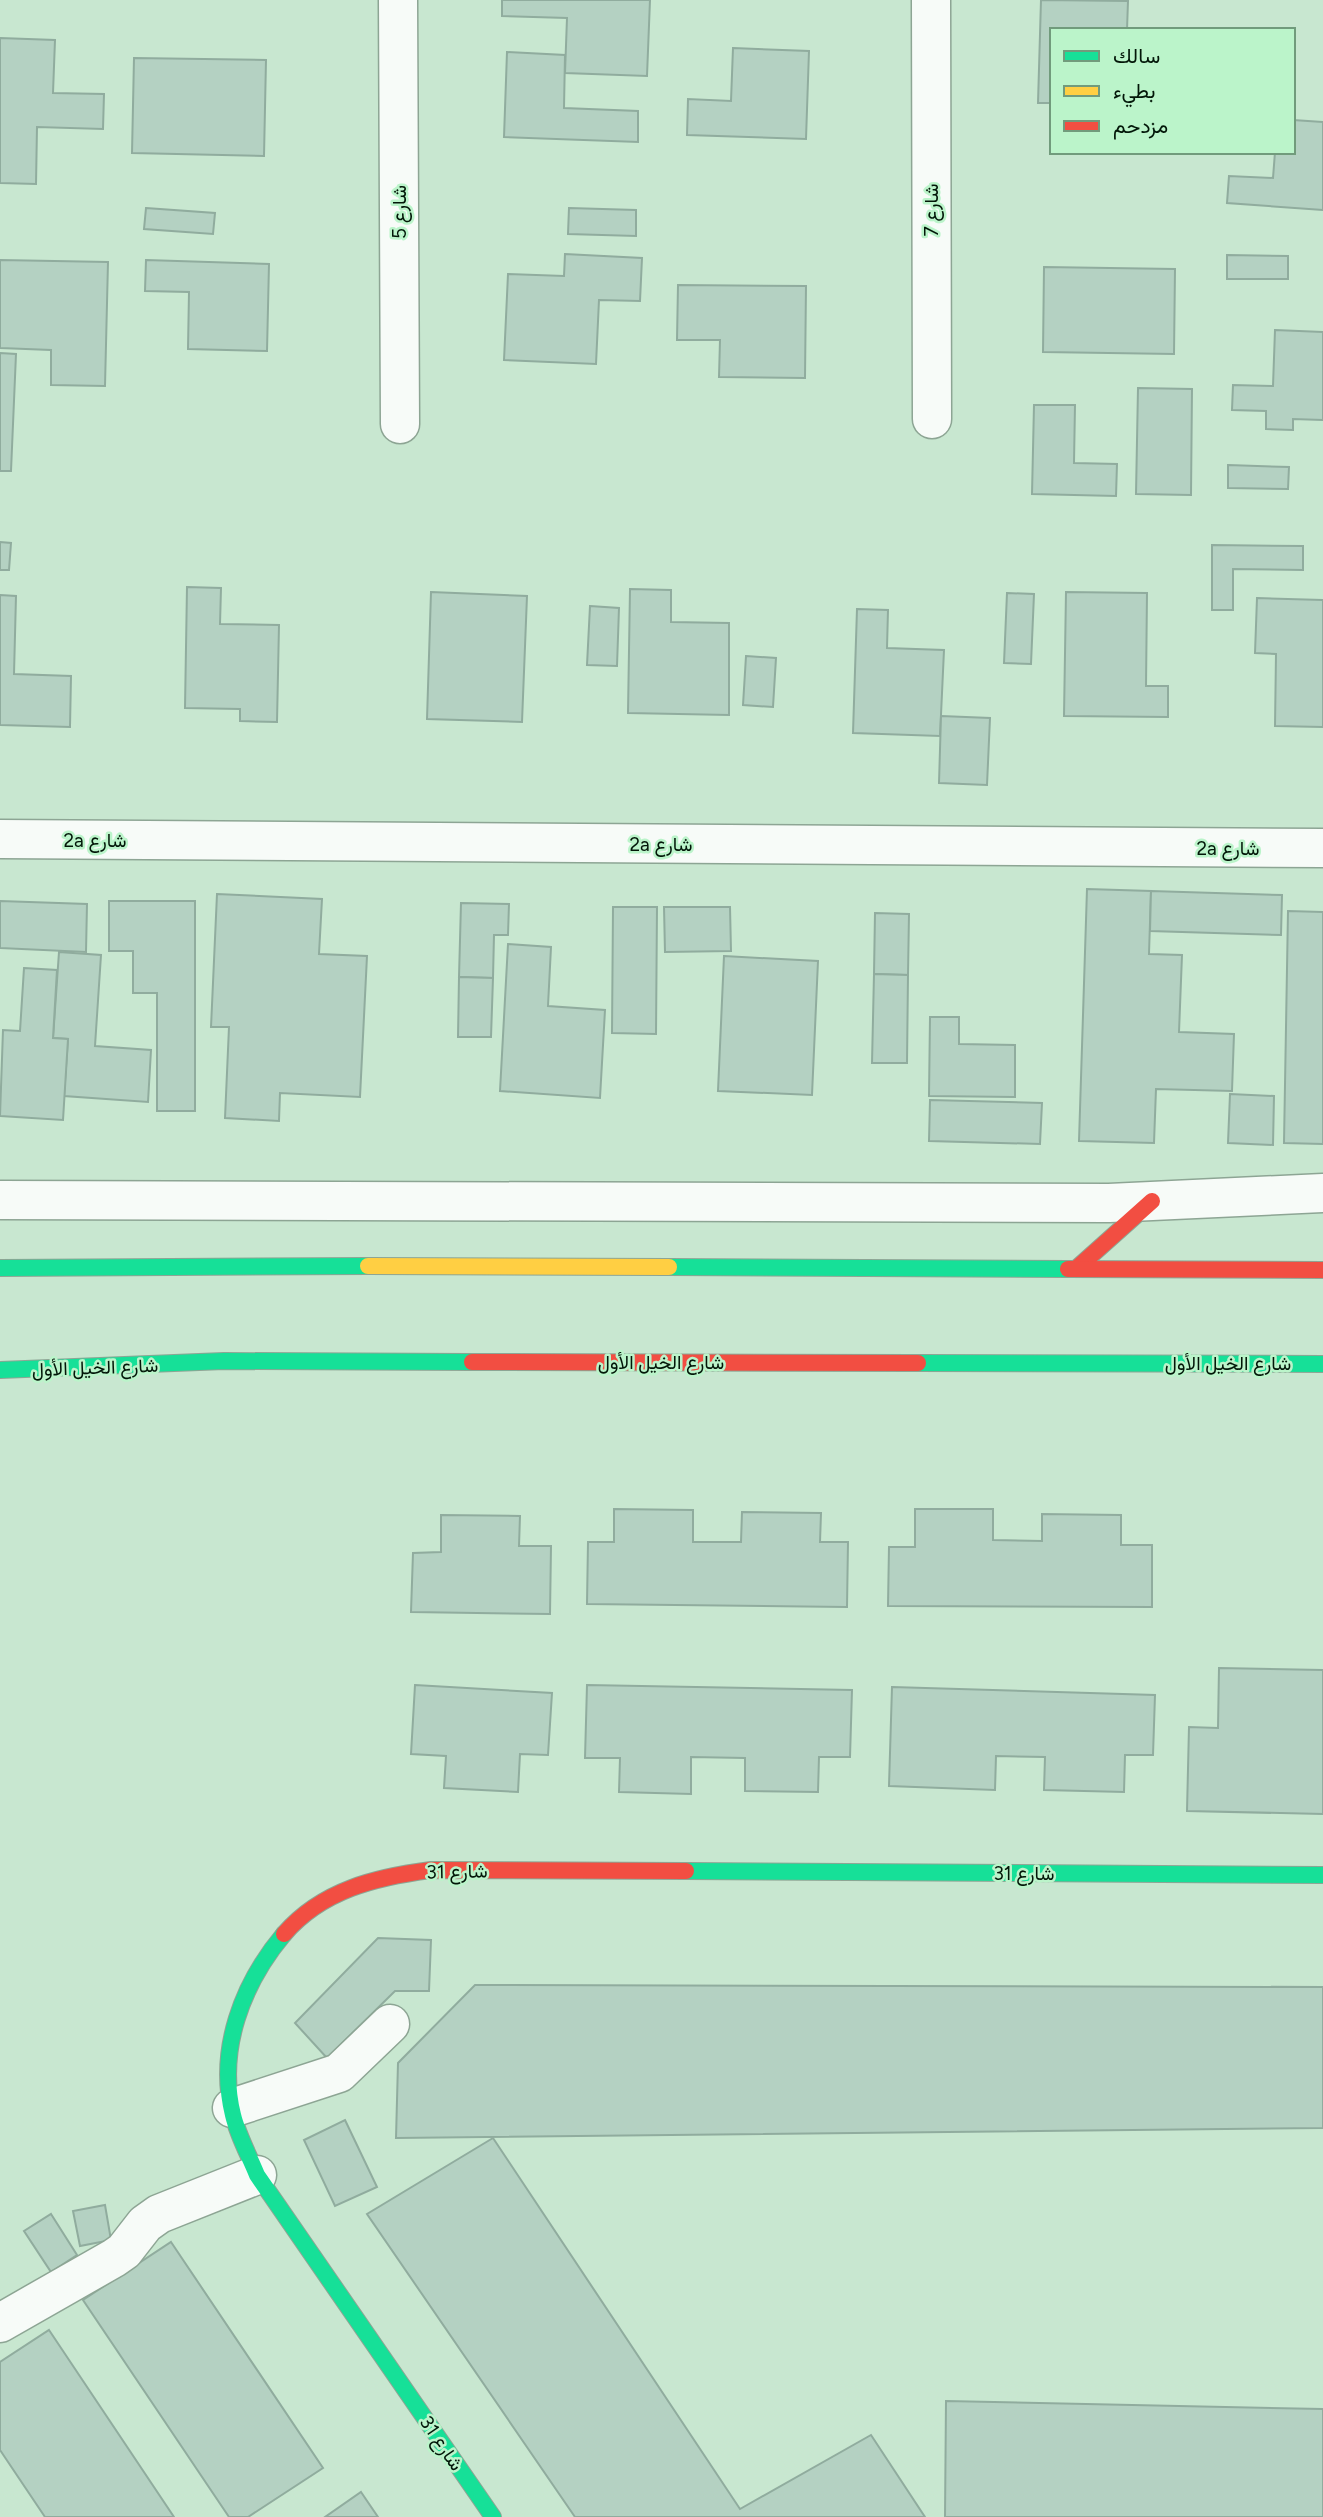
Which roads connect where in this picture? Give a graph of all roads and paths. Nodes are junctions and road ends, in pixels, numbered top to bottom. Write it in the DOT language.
graph roads {
  1 [pos="398,0"];
  2 [pos="931,0"];
  3 [pos="932,419"];
  4 [pos="400,424"];
  5 [pos="0,839"];
  6 [pos="1323,848"];
  7 [pos="1323,1194"];
  8 [pos="0,1200"];
  9 [pos="1152,1201"];
  10 [pos="0,1268"];
  11 [pos="1077,1268"];
  12 [pos="1323,1270"];
  13 [pos="1323,1364"];
  14 [pos="0,1370"];
  15 [pos="1323,1875"];
  16 [pos="390,2024"];
  17 [pos="232,2108"];
  18 [pos="257,2175"];
  19 [pos="0,2323"];
  20 [pos="492,2517"];
  1 -- 4 [label="street, شارع 5"];
  2 -- 3 [label="street, شارع 7"];
  5 -- 6 [label="street, 2a شارع"];
  7 -- 9 [label="street"];
  8 -- 9 [label="street"];
  9 -- 11 [label="main road"];
  10 -- 11 [label="main road"];
  11 -- 12 [label="main road"];
  13 -- 14 [label="main road, شارع الخيل الأول"];
  15 -- 17 [label="main road, شارع 31"];
  16 -- 17 [label="street"];
  17 -- 18 [label="main road, شارع 31"];
  18 -- 19 [label="street"];
  18 -- 20 [label="main road, شارع 31"];
}
